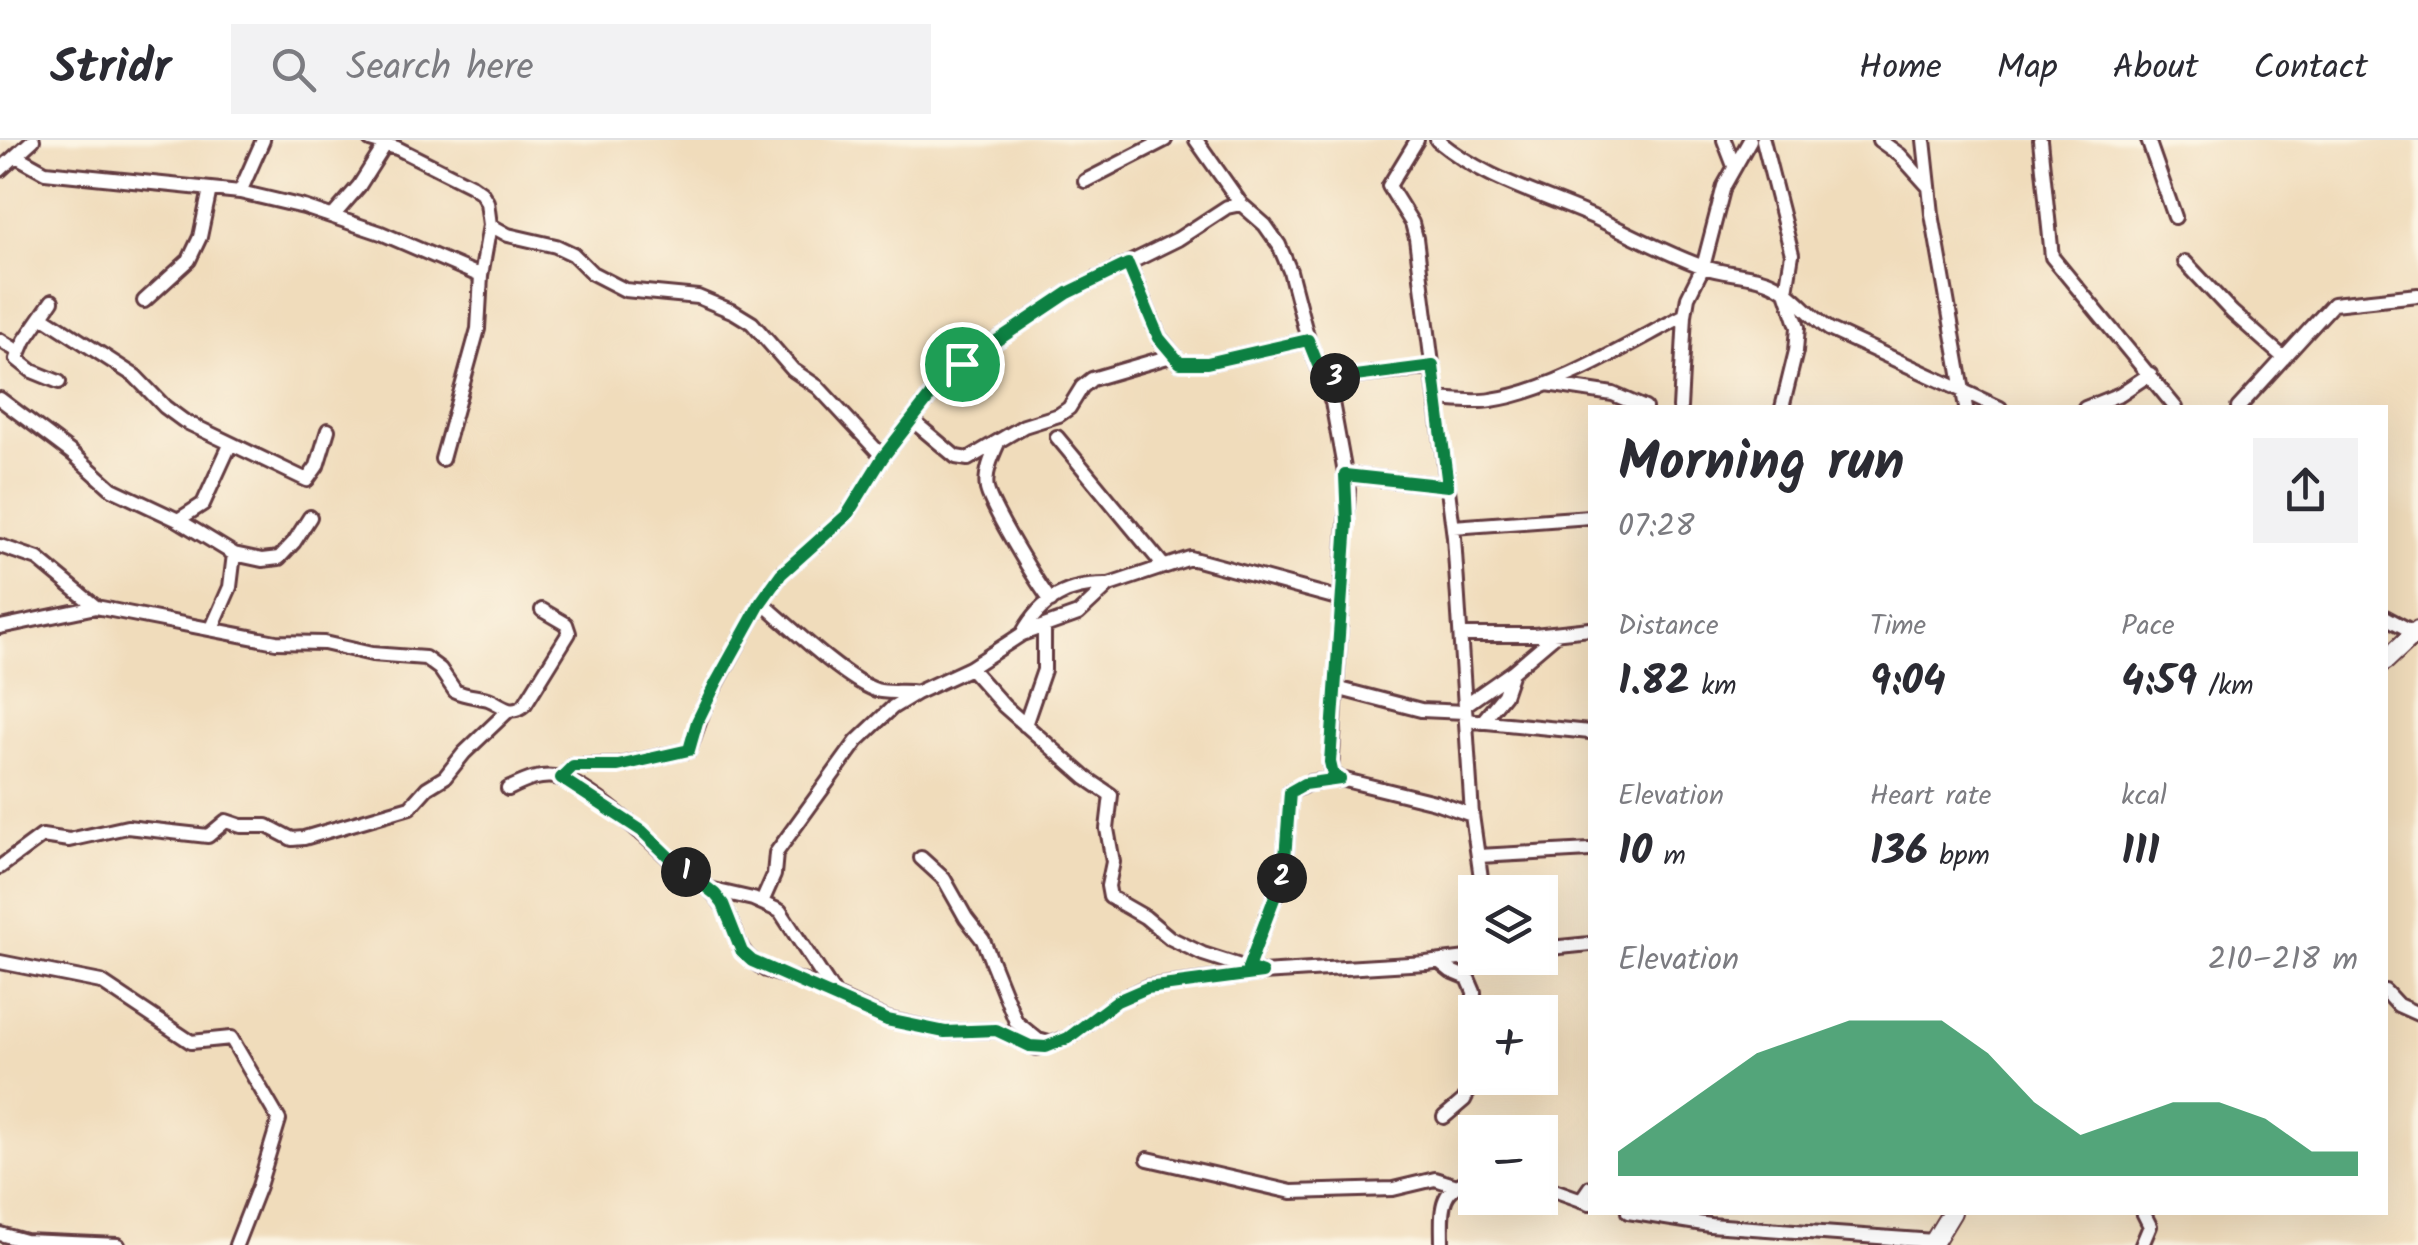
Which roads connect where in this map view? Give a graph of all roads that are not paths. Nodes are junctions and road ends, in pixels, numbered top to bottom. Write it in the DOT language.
graph roads {
  1 [pos="33,140"];
  2 [pos="263,140"];
  3 [pos="370,140"];
  4 [pos="1164,140"];
  5 [pos="1196,140"];
  6 [pos="1417,140"];
  7 [pos="1437,140"];
  8 [pos="1724,140"];
  9 [pos="1750,140"];
  10 [pos="1764,140"];
  11 [pos="1879,140"];
  12 [pos="1924,140"];
  13 [pos="2040,140"];
  14 [pos="2148,140"];
  15 [pos="385,145"];
  16 [pos="16,156"];
  17 [pos="1734,166"];
  18 [pos="0,170"];
  19 [pos="1085,181"];
  20 [pos="1928,186"];
  21 [pos="210,189"];
  22 [pos="240,192"];
  23 [pos="1241,204"];
  24 [pos="333,216"];
  25 [pos="2175,217"];
  26 [pos="490,225"];
  27 [pos="2186,262"];
  28 [pos="1128,264"];
  29 [pos="1703,267"];
  30 [pos="481,276"];
  31 [pos="1786,291"];
  32 [pos="2418,294"];
  33 [pos="52,301"];
  34 [pos="144,301"];
  35 [pos="1684,315"];
  36 [pos="42,316"];
  37 [pos="0,340"];
  38 [pos="1308,340"];
  39 [pos="19,352"];
  40 [pos="1172,356"];
  41 [pos="2284,358"];
  42 [pos="1433,366"];
  43 [pos="2150,374"];
  44 [pos="1324,380"];
  45 [pos="59,382"];
  46 [pos="1544,383"];
  47 [pos="1964,392"];
  48 [pos="1437,398"];
  49 [pos="0,400"];
  50 [pos="1638,405"];
  51 [pos="1680,405"];
  52 [pos="1783,405"];
  53 [pos="1966,405"];
  54 [pos="1993,405"];
  55 [pos="2092,405"];
  56 [pos="2174,405"];
  57 [pos="2241,405"];
  58 [pos="913,421"];
  59 [pos="328,430"];
  60 [pos="1057,437"];
  61 [pos="999,440"];
  62 [pos="230,445"];
  63 [pos="883,457"];
  64 [pos="442,459"];
  65 [pos="1345,475"];
  66 [pos="1448,486"];
  67 [pos="310,517"];
  68 [pos="1588,517"];
  69 [pos="178,520"];
  70 [pos="1453,527"];
  71 [pos="0,546"];
  72 [pos="234,554"];
  73 [pos="1163,565"];
  74 [pos="1109,585"];
  75 [pos="1340,598"];
  76 [pos="1051,600"];
  77 [pos="761,602"];
  78 [pos="96,607"];
  79 [pos="542,610"];
  80 [pos="2388,618"];
  81 [pos="0,627"];
  82 [pos="1044,627"];
  83 [pos="212,628"];
  84 [pos="1588,629"];
  85 [pos="1558,632"];
  86 [pos="2416,632"];
  87 [pos="1022,634"];
  88 [pos="1461,636"];
  89 [pos="2388,658"];
  90 [pos="970,668"];
  91 [pos="1512,672"];
  92 [pos="1336,688"];
  93 [pos="916,693"];
  94 [pos="509,710"];
  95 [pos="1465,712"];
  96 [pos="1482,722"];
  97 [pos="1025,724"];
  98 [pos="1588,732"];
  99 [pos="561,778"];
  100 [pos="1340,779"];
  101 [pos="508,790"];
  102 [pos="1472,815"];
  103 [pos="1588,850"];
  104 [pos="1479,856"];
  105 [pos="921,858"];
  106 [pos="0,867"];
  107 [pos="1482,875"];
  108 [pos="706,888"];
  109 [pos="762,902"];
  110 [pos="1588,944"];
  111 [pos="1558,948"];
  112 [pos="1458,959"];
  113 [pos="0,962"];
  114 [pos="1440,962"];
  115 [pos="1255,971"];
  116 [pos="2388,994"];
  117 [pos="836,998"];
  118 [pos="2418,1014"];
  119 [pos="1055,1045"];
  120 [pos="1444,1117"];
  121 [pos="1148,1159"];
  122 [pos="1458,1184"];
  123 [pos="1454,1185"];
  124 [pos="1558,1191"];
  125 [pos="1585,1202"];
  126 [pos="1647,1215"];
  127 [pos="1950,1215"];
  128 [pos="2144,1215"];
  129 [pos="0,1234"];
  130 [pos="58,1243"];
  131 [pos="1933,1243"];
  132 [pos="118,1245"];
  133 [pos="236,1245"];
  134 [pos="1442,1245"];
  135 [pos="2142,1245"];
  1 -- 16 [label="street"];
  2 -- 22 [label="street"];
  3 -- 15 [label="street"];
  4 -- 19 [label="street"];
  5 -- 23 [label="street"];
  6 -- 42 [label="street"];
  7 -- 29 [label="street"];
  8 -- 17 [label="street"];
  9 -- 17 [label="street"];
  10 -- 31 [label="street"];
  11 -- 20 [label="street"];
  12 -- 20 [label="street"];
  13 -- 43 [label="street"];
  14 -- 25 [label="street"];
  15 -- 24 [label="street"];
  15 -- 26 [label="street"];
  16 -- 18 [label="street"];
  16 -- 21 [label="street"];
  17 -- 29 [label="street"];
  20 -- 47 [label="street"];
  21 -- 22 [label="street"];
  21 -- 34 [label="street"];
  22 -- 24 [label="street"];
  23 -- 28 [label="street"];
  23 -- 38 [label="street"];
  24 -- 30 [label="street"];
  26 -- 30 [label="street"];
  26 -- 63 [label="street"];
  27 -- 41 [label="street"];
  28 -- 40 [label="street"];
  28 -- 58 [label="street"];
  29 -- 31 [label="street"];
  29 -- 35 [label="street"];
  30 -- 64 [label="street"];
  31 -- 47 [label="street"];
  31 -- 52 [label="street"];
  32 -- 41 [label="street"];
  33 -- 36 [label="street"];
  35 -- 46 [label="street"];
  35 -- 51 [label="street"];
  36 -- 39 [label="street"];
  36 -- 62 [label="street"];
  37 -- 39 [label="street"];
  38 -- 40 [label="street"];
  38 -- 44 [label="street"];
  39 -- 45 [label="street"];
  40 -- 61 [label="street"];
  41 -- 57 [label="street"];
  42 -- 44 [label="street"];
  42 -- 48 [label="street"];
  43 -- 55 [label="street"];
  43 -- 56 [label="street"];
  44 -- 65 [label="street"];
  46 -- 48 [label="street"];
  46 -- 50 [label="street"];
  47 -- 53 [label="street"];
  47 -- 54 [label="street"];
  48 -- 66 [label="street"];
  49 -- 69 [label="street"];
  58 -- 61 [label="street"];
  58 -- 63 [label="street"];
  59 -- 62 [label="street"];
  60 -- 73 [label="street"];
  61 -- 76 [label="street"];
  62 -- 69 [label="street"];
  63 -- 77 [label="street"];
  65 -- 66 [label="street"];
  65 -- 75 [label="street"];
  66 -- 70 [label="street"];
  67 -- 72 [label="street"];
  68 -- 70 [label="street"];
  69 -- 72 [label="street"];
  70 -- 88 [label="street"];
  71 -- 78 [label="street"];
  72 -- 83 [label="street"];
  73 -- 74 [label="street"];
  73 -- 75 [label="street"];
  74 -- 76 [label="street"];
  74 -- 82 [label="street"];
  75 -- 92 [label="street"];
  76 -- 87 [label="street"];
  77 -- 93 [label="street"];
  77 -- 99 [label="street"];
  78 -- 81 [label="street"];
  78 -- 83 [label="street"];
  79 -- 94 [label="street"];
  80 -- 86 [label="street"];
  82 -- 87 [label="street"];
  82 -- 97 [label="street"];
  83 -- 94 [label="street"];
  84 -- 85 [label="street"];
  85 -- 88 [label="street"];
  85 -- 91 [label="street"];
  86 -- 89 [label="main road"];
  87 -- 90 [label="street"];
  88 -- 95 [label="street"];
  90 -- 93 [label="street"];
  90 -- 97 [label="street"];
  91 -- 95 [label="street"];
  91 -- 96 [label="street"];
  92 -- 95 [label="street"];
  92 -- 100 [label="street"];
  93 -- 109 [label="street"];
  94 -- 106 [label="street"];
  95 -- 96 [label="street"];
  95 -- 102 [label="street"];
  96 -- 98 [label="street"];
  97 -- 115 [label="street"];
  99 -- 101 [label="street"];
  99 -- 108 [label="street"];
  100 -- 102 [label="street"];
  100 -- 115 [label="street"];
  102 -- 104 [label="street"];
  103 -- 104 [label="street"];
  104 -- 107 [label="street"];
  105 -- 119 [label="street"];
  108 -- 109 [label="street"];
  108 -- 117 [label="street"];
  109 -- 117 [label="street"];
  110 -- 111 [label="street"];
  112 -- 114 [label="street"];
  113 -- 133 [label="street"];
  114 -- 115 [label="street"];
  114 -- 120 [label="street"];
  115 -- 119 [label="street"];
  116 -- 118 [label="street"];
  117 -- 119 [label="street"];
  121 -- 123 [label="street"];
  122 -- 123 [label="street"];
  123 -- 134 [label="street"];
  124 -- 125 [label="street"];
  126 -- 131 [label="street"];
  127 -- 131 [label="main road"];
  128 -- 135 [label="street"];
  129 -- 130 [label="street"];
  130 -- 132 [label="street"];
}
